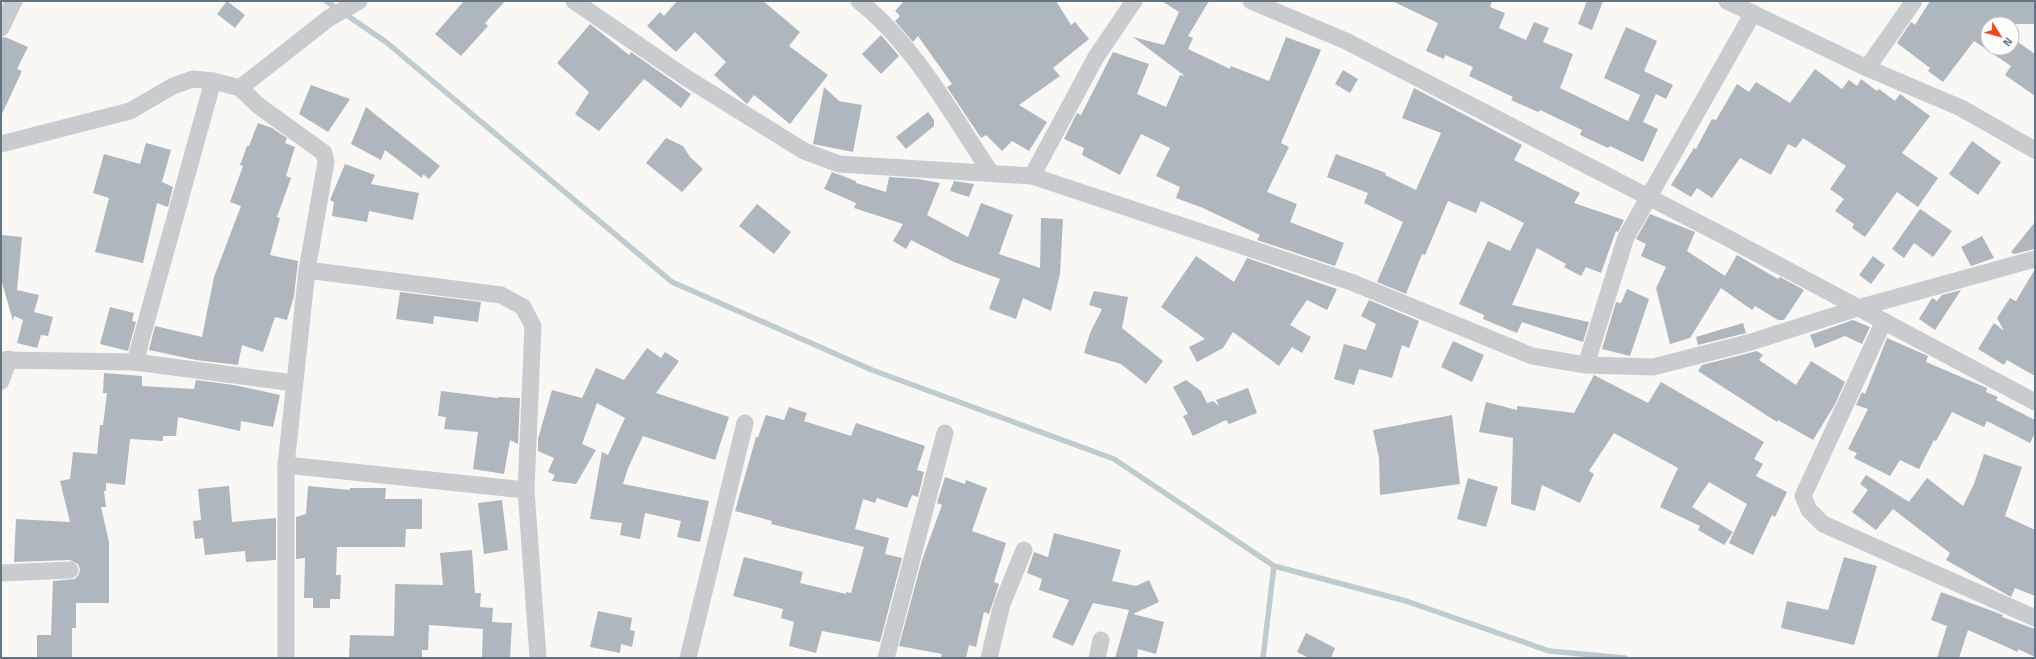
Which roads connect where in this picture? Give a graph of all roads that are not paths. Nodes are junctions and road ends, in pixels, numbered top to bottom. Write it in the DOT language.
graph roads {
  1 [pos="14,1"];
  2 [pos="360,1"];
  3 [pos="574,1"];
  4 [pos="859,1"];
  5 [pos="1134,1"];
  6 [pos="1251,1"];
  7 [pos="1727,1"];
  8 [pos="1914,1"];
  9 [pos="1752,13"];
  10 [pos="1,28"];
  11 [pos="1867,68"];
  12 [pos="213,81"];
  13 [pos="240,88"];
  14 [pos="1,144"];
  15 [pos="2035,150"];
  16 [pos="991,173"];
  17 [pos="1032,176"];
  18 [pos="1649,197"];
  19 [pos="2035,259"];
  20 [pos="306,270"];
  21 [pos="1858,308"];
  22 [pos="1884,321"];
  23 [pos="5,359"];
  24 [pos="135,362"];
  25 [pos="1586,365"];
  26 [pos="1,381"];
  27 [pos="294,383"];
  28 [pos="2035,402"];
  29 [pos="745,423"];
  30 [pos="945,433"];
  31 [pos="286,464"];
  32 [pos="526,490"];
  33 [pos="1024,550"];
  34 [pos="70,570"];
  35 [pos="1,573"];
  36 [pos="2035,618"];
  37 [pos="1101,640"];
  38 [pos="286,658"];
  39 [pos="538,658"];
  40 [pos="688,658"];
  41 [pos="886,658"];
  42 [pos="989,658"];
  43 [pos="1097,658"];
  1 -- 10 [label="street"];
  2 -- 13 [label="street"];
  3 -- 16 [label="street"];
  4 -- 16 [label="street"];
  5 -- 17 [label="street"];
  6 -- 18 [label="street"];
  7 -- 9 [label="street"];
  8 -- 11 [label="street"];
  9 -- 11 [label="street"];
  9 -- 18 [label="street"];
  11 -- 15 [label="street"];
  12 -- 13 [label="street"];
  12 -- 14 [label="street"];
  12 -- 24 [label="street"];
  13 -- 20 [label="street"];
  16 -- 17 [label="street"];
  17 -- 25 [label="street"];
  18 -- 21 [label="street"];
  18 -- 25 [label="street"];
  19 -- 21 [label="street"];
  20 -- 27 [label="street"];
  20 -- 32 [label="street"];
  21 -- 22 [label="street"];
  21 -- 25 [label="street"];
  22 -- 28 [label="street"];
  22 -- 36 [label="street"];
  23 -- 24 [label="street"];
  23 -- 26 [label="street"];
  24 -- 27 [label="street"];
  27 -- 31 [label="street"];
  29 -- 40 [label="street"];
  30 -- 41 [label="street"];
  31 -- 32 [label="street"];
  31 -- 38 [label="street"];
  32 -- 39 [label="street"];
  33 -- 42 [label="street"];
  34 -- 35 [label="street"];
  37 -- 43 [label="street"];
}
